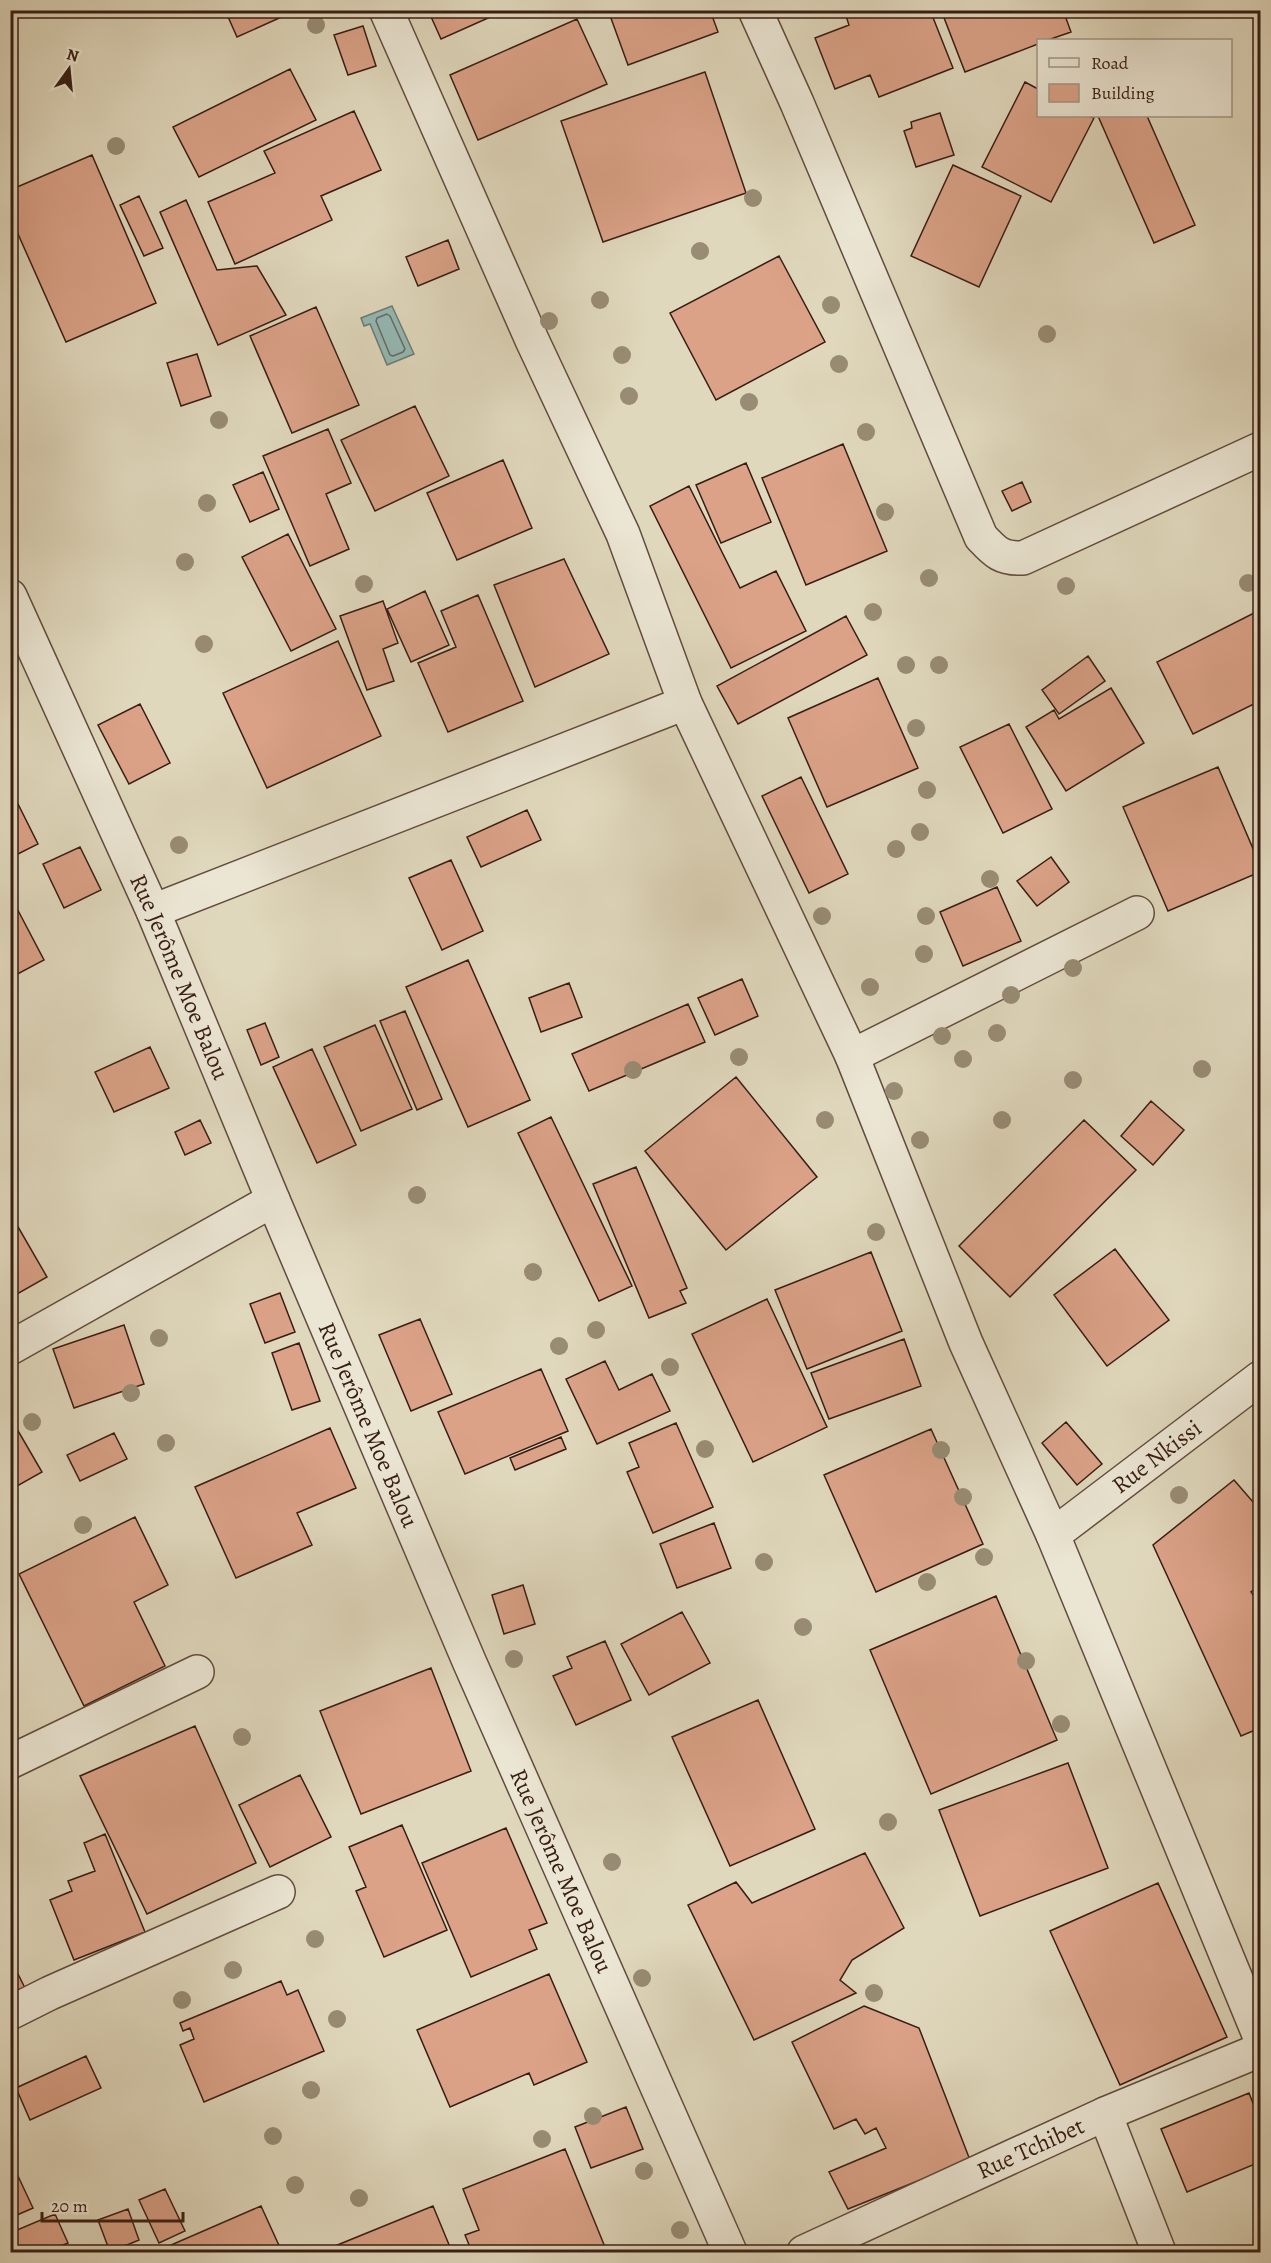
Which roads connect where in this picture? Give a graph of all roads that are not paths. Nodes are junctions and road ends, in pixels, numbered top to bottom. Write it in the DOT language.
graph roads {
  1 [pos="386,10"];
  2 [pos="756,10"];
  3 [pos="1260,449"];
  4 [pos="10,596"];
  5 [pos="685,703"];
  6 [pos="153,911"];
  7 [pos="1137,913"];
  8 [pos="852,1056"];
  9 [pos="273,1200"];
  10 [pos="10,1348"];
  11 [pos="1260,1378"];
  12 [pos="1053,1535"];
  13 [pos="197,1672"];
  14 [pos="10,1762"];
  15 [pos="278,1892"];
  16 [pos="10,2013"];
  17 [pos="1260,2037"];
  18 [pos="1260,2049"];
  19 [pos="1105,2114"];
  20 [pos="730,2253"];
  21 [pos="804,2253"];
  22 [pos="1159,2253"];
  1 -- 5 [label="street"];
  2 -- 3 [label="street"];
  4 -- 6 [label="street, Rue Jerôme Moe Balou"];
  5 -- 6 [label="street"];
  5 -- 8 [label="street"];
  6 -- 9 [label="street, Rue Jerôme Moe Balou"];
  7 -- 8 [label="street"];
  8 -- 12 [label="street"];
  9 -- 10 [label="street"];
  9 -- 20 [label="street, Rue Jerôme Moe Balou"];
  11 -- 12 [label="street, Rue Nkissi"];
  12 -- 17 [label="street"];
  13 -- 14 [label="street"];
  15 -- 16 [label="street"];
  18 -- 19 [label="street, Rue Tchibet"];
  19 -- 21 [label="street, Rue Tchibet"];
  19 -- 22 [label="street"];
}
